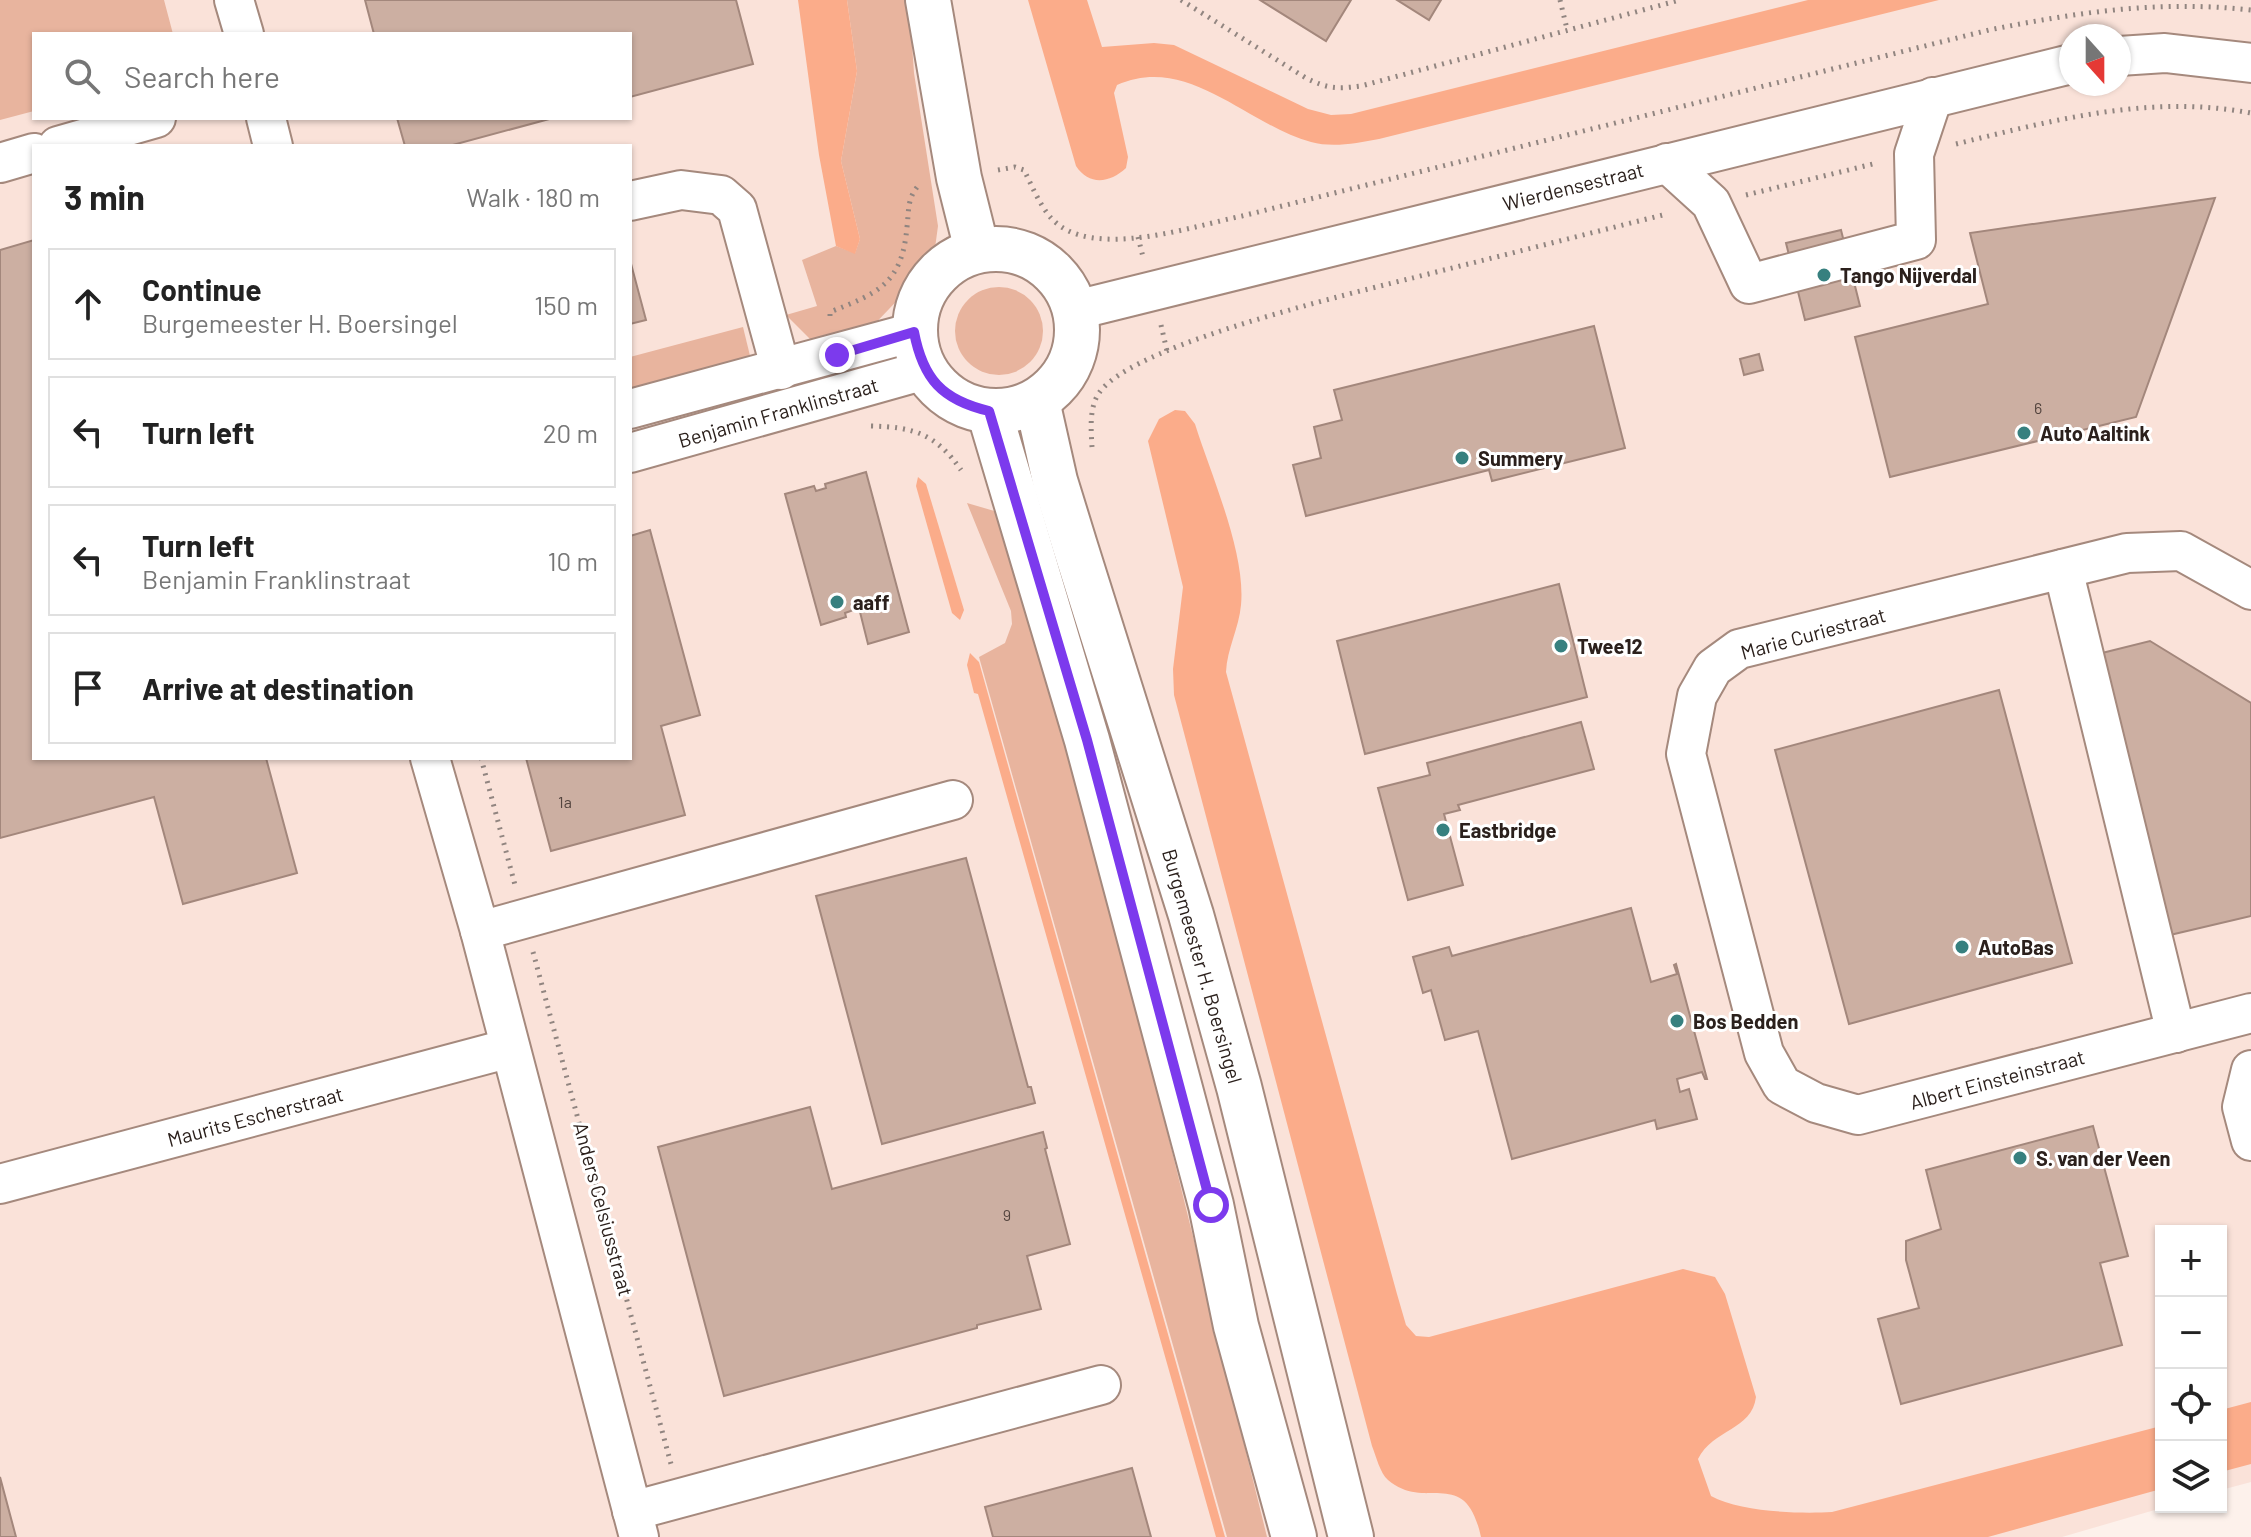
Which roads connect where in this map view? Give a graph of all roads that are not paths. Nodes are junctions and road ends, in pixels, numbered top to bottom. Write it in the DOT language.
graph roads {
  1 [pos="234,0"];
  2 [pos="928,0"];
  3 [pos="243,32"];
  4 [pos="2131,55"];
  5 [pos="2251,63"];
  6 [pos="2059,67"];
  7 [pos="1933,97"];
  8 [pos="149,120"];
  9 [pos="266,120"];
  10 [pos="65,144"];
  11 [pos="272,144"];
  12 [pos="32,154"];
  13 [pos="0,163"];
  14 [pos="1667,163"];
  15 [pos="632,201"];
  16 [pos="977,250"];
  17 [pos="1076,310"];
  18 [pos="920,351"];
  19 [pos="781,370"];
  20 [pos="1037,401"];
  21 [pos="632,408"];
  22 [pos="989,411"];
  23 [pos="632,452"];
  24 [pos="2063,569"];
  25 [pos="2251,590"];
  26 [pos="431,760"];
  27 [pos="953,800"];
  28 [pos="480,931"];
  29 [pos="2251,1013"];
  30 [pos="2176,1033"];
  31 [pos="510,1048"];
  32 [pos="1764,1053"];
  33 [pos="2251,1076"];
  34 [pos="2251,1141"];
  35 [pos="0,1184"];
  36 [pos="1101,1385"];
  37 [pos="635,1524"];
  38 [pos="1294,1537"];
  39 [pos="1351,1537"];
  1 -- 3 [label="street"];
  2 -- 16 [label="main road"];
  4 -- 5 [label="street"];
  6 -- 7 [label="street, Wierdensestraat"];
  7 -- 14 [label="street, Wierdensestraat"];
  7 -- 14 [label="street"];
  8 -- 10 [label="street"];
  9 -- 11 [label="street"];
  12 -- 13 [label="street"];
  14 -- 17 [label="street, Wierdensestraat"];
  15 -- 19 [label="street"];
  16 -- 17 [label="main road"];
  16 -- 18 [label="main road"];
  17 -- 20 [label="main road"];
  18 -- 19 [label="street, Benjamin Franklinstraat"];
  18 -- 22 [label="main road"];
  18 -- 23 [label="street, Benjamin Franklinstraat"];
  19 -- 21 [label="street, Benjamin Franklinstraat"];
  20 -- 22 [label="main road"];
  20 -- 39 [label="main road, Burgemeester H. Boersingel"];
  22 -- 38 [label="main road"];
  24 -- 25 [label="street, Marie Curiestraat"];
  24 -- 30 [label="street"];
  24 -- 32 [label="street, Marie Curiestraat"];
  26 -- 28 [label="street"];
  27 -- 28 [label="street"];
  28 -- 31 [label="street"];
  29 -- 30 [label="street, Albert Einsteinstraat"];
  30 -- 32 [label="street, Albert Einsteinstraat"];
  31 -- 35 [label="street, Maurits Escherstraat"];
  31 -- 37 [label="street"];
  33 -- 34 [label="street"];
  36 -- 37 [label="street"];
}
